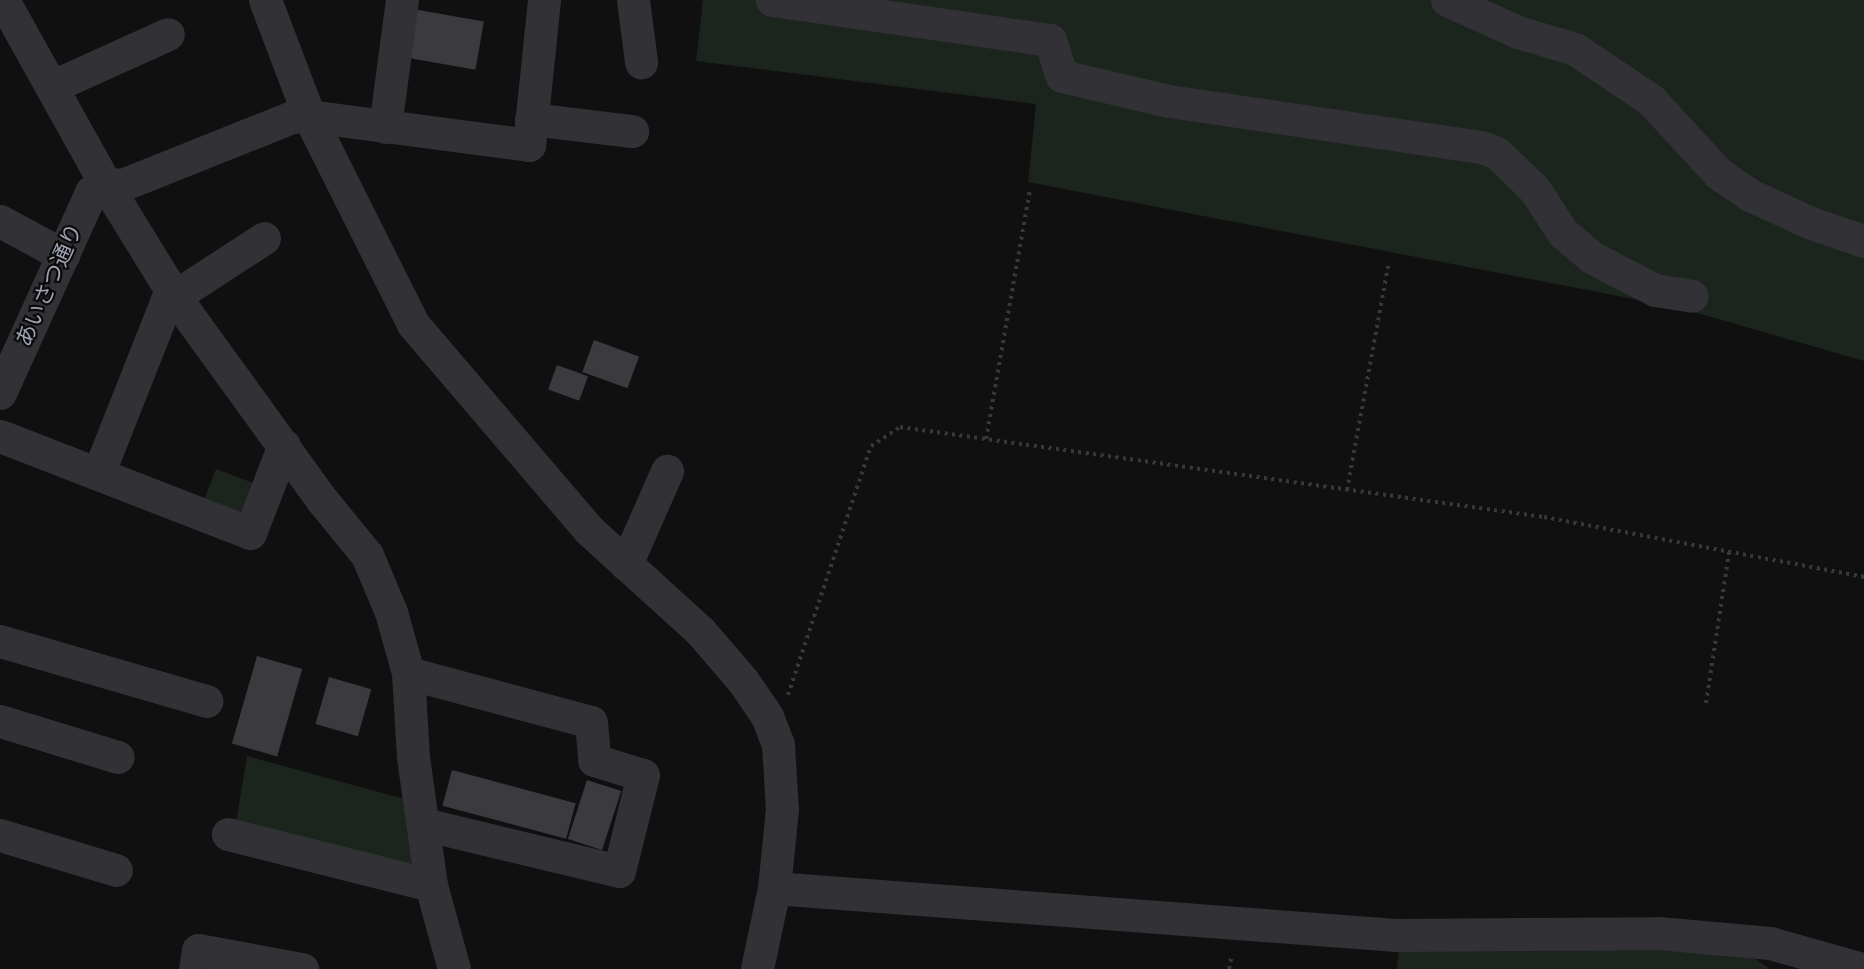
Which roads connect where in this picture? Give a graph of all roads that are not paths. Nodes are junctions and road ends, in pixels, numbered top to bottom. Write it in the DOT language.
graph roads {
  1 [pos="265,0"];
  2 [pos="402,0"];
  3 [pos="544,0"];
  4 [pos="633,0"];
  5 [pos="772,0"];
  6 [pos="1447,0"];
  7 [pos="7,1"];
  8 [pos="168,34"];
  9 [pos="641,62"];
  10 [pos="53,86"];
  11 [pos="309,116"];
  12 [pos="531,119"];
  13 [pos="385,127"];
  14 [pos="632,131"];
  15 [pos="105,183"];
  16 [pos="0,221"];
  17 [pos="264,238"];
  18 [pos="1864,241"];
  19 [pos="63,255"];
  20 [pos="1692,296"];
  21 [pos="175,297"];
  22 [pos="1,389"];
  23 [pos="0,436"];
  24 [pos="284,445"];
  25 [pos="667,471"];
  26 [pos="98,474"];
  27 [pos="626,564"];
  28 [pos="0,641"];
  29 [pos="408,673"];
  30 [pos="206,701"];
  31 [pos="0,721"];
  32 [pos="118,757"];
  33 [pos="423,824"];
  34 [pos="228,833"];
  35 [pos="0,835"];
  36 [pos="116,870"];
  37 [pos="431,885"];
  38 [pos="774,888"];
  39 [pos="461,967"];
  40 [pos="195,969"];
  41 [pos="302,969"];
  42 [pos="757,969"];
  43 [pos="1862,969"];
  1 -- 11 [label="street"];
  2 -- 13 [label="street"];
  3 -- 12 [label="street"];
  4 -- 9 [label="street"];
  5 -- 20 [label="street"];
  6 -- 18 [label="street"];
  7 -- 10 [label="street"];
  8 -- 10 [label="street"];
  10 -- 15 [label="street"];
  11 -- 13 [label="street"];
  11 -- 15 [label="street"];
  11 -- 27 [label="street"];
  12 -- 13 [label="street"];
  12 -- 14 [label="street"];
  15 -- 19 [label="street, あいさつ通り"];
  15 -- 21 [label="street"];
  16 -- 19 [label="street"];
  17 -- 21 [label="street"];
  19 -- 22 [label="street, あいさつ通り"];
  21 -- 24 [label="street"];
  21 -- 26 [label="street"];
  23 -- 26 [label="street"];
  24 -- 26 [label="street"];
  24 -- 29 [label="street"];
  25 -- 27 [label="street"];
  27 -- 38 [label="street"];
  28 -- 30 [label="street"];
  29 -- 33 [label="street"];
  29 -- 33 [label="street"];
  31 -- 32 [label="street"];
  33 -- 37 [label="street"];
  34 -- 37 [label="street"];
  35 -- 36 [label="street"];
  37 -- 39 [label="street"];
  38 -- 42 [label="street"];
  38 -- 43 [label="street"];
  40 -- 41 [label="street"];
}
